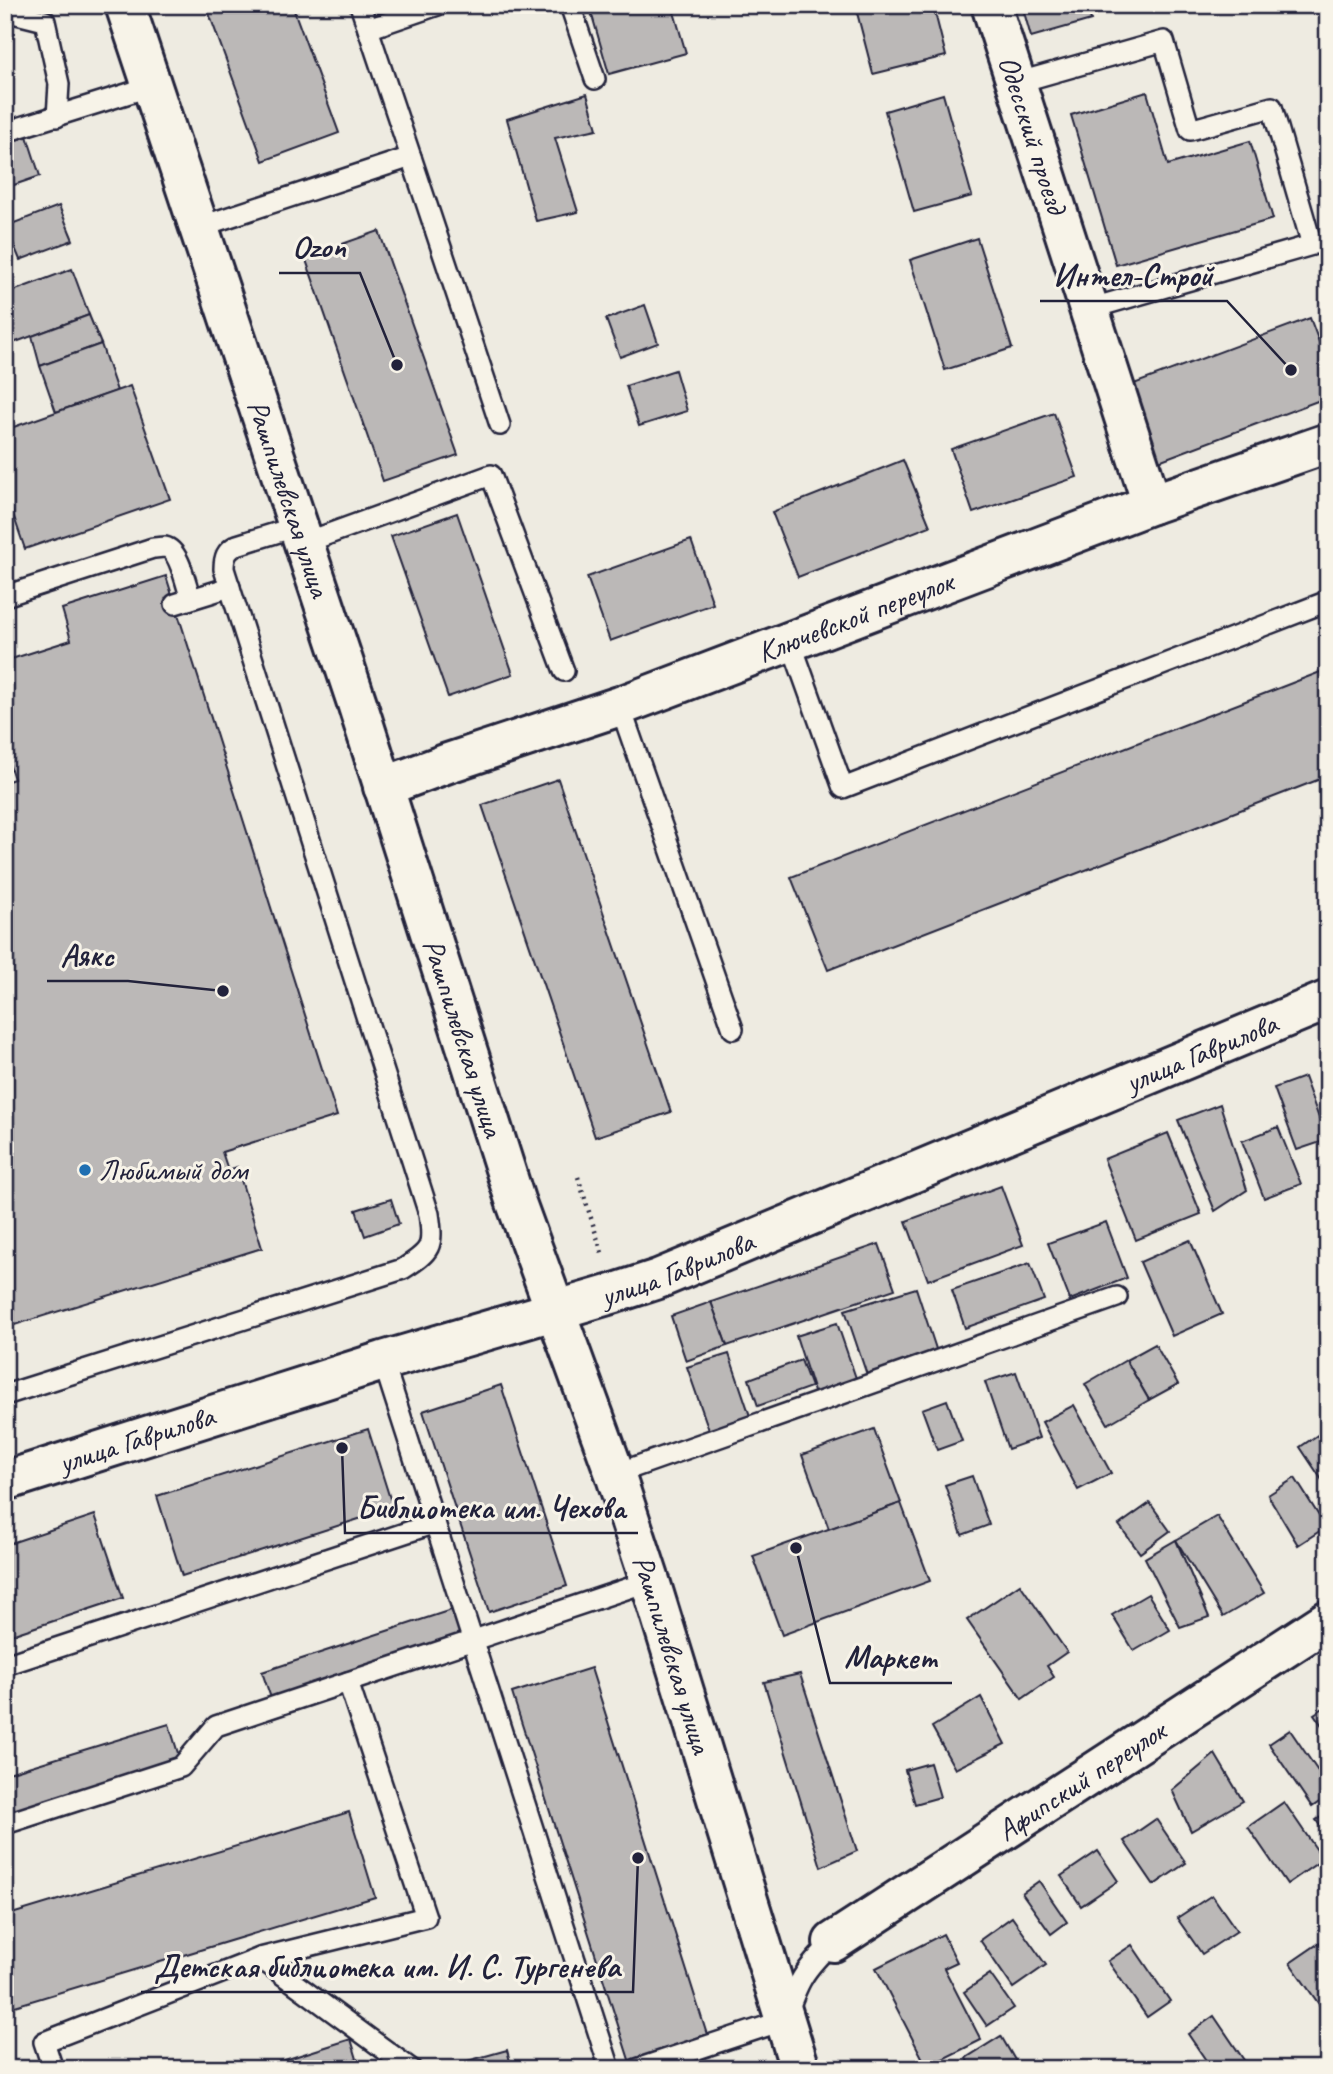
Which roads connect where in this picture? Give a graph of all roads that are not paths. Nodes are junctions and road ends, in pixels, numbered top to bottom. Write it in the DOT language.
graph roads {
  1 [pos="125,5"];
  2 [pos="360,5"];
  3 [pos="439,5"];
  4 [pos="570,5"];
  5 [pos="991,5"];
  6 [pos="5,11"];
  7 [pos="368,29"];
  8 [pos="595,79"];
  9 [pos="1016,83"];
  10 [pos="152,86"];
  11 [pos="57,117"];
  12 [pos="5,132"];
  13 [pos="411,157"];
  14 [pos="199,227"];
  15 [pos="1089,309"];
  16 [pos="500,425"];
  17 [pos="1328,443"];
  18 [pos="1152,505"];
  19 [pos="301,535"];
  20 [pos="230,587"];
  21 [pos="5,596"];
  22 [pos="1328,601"];
  23 [pos="790,640"];
  24 [pos="564,671"];
  25 [pos="621,706"];
  26 [pos="383,787"];
  27 [pos="1328,1000"];
  28 [pos="733,1029"];
  29 [pos="1117,1297"];
  30 [pos="555,1310"];
  31 [pos="383,1361"];
  32 [pos="5,1395"];
  33 [pos="615,1474"];
  34 [pos="5,1481"];
  35 [pos="435,1523"];
  36 [pos="650,1581"];
  37 [pos="1328,1620"];
  38 [pos="474,1640"];
  39 [pos="5,1665"];
  40 [pos="348,1682"];
  41 [pos="5,1824"];
  42 [pos="833,1942"];
  43 [pos="260,1958"];
  44 [pos="785,2020"];
  45 [pos="53,2069"];
  46 [pos="411,2069"];
  47 [pos="610,2069"];
  48 [pos="637,2069"];
  49 [pos="800,2069"];
  1 -- 10 [label="street, Рашпилевская улица"];
  2 -- 7 [label="lane"];
  3 -- 7 [label="lane"];
  4 -- 8 [label="lane"];
  5 -- 9 [label="street, Одесский проезд"];
  6 -- 11 [label="lane"];
  7 -- 13 [label="lane"];
  9 -- 15 [label="street, Одесский проезд"];
  9 -- 15 [label="lane"];
  10 -- 11 [label="lane"];
  10 -- 14 [label="street, Рашпилевская улица"];
  11 -- 12 [label="lane"];
  13 -- 14 [label="lane"];
  13 -- 16 [label="lane"];
  14 -- 19 [label="street, Рашпилевская улица"];
  15 -- 18 [label="street, Одесский проезд"];
  17 -- 18 [label="street, Ключевской переулок"];
  18 -- 23 [label="street, Ключевской переулок"];
  19 -- 20 [label="lane"];
  19 -- 24 [label="lane"];
  19 -- 26 [label="street, Рашпилевская улица"];
  20 -- 21 [label="lane"];
  20 -- 32 [label="lane"];
  22 -- 23 [label="lane"];
  23 -- 25 [label="street, Ключевской переулок"];
  25 -- 26 [label="street, Ключевской переулок"];
  25 -- 28 [label="lane"];
  26 -- 30 [label="street, Рашпилевская улица"];
  27 -- 30 [label="street, улица Гаврилова"];
  29 -- 33 [label="lane"];
  30 -- 31 [label="street, улица Гаврилова"];
  30 -- 33 [label="street, Рашпилевская улица"];
  31 -- 34 [label="street, улица Гаврилова"];
  31 -- 35 [label="lane"];
  33 -- 36 [label="street, Рашпилевская улица"];
  35 -- 38 [label="lane"];
  35 -- 39 [label="lane"];
  36 -- 38 [label="lane"];
  36 -- 44 [label="street, Рашпилевская улица"];
  37 -- 42 [label="street, Афипский переулок"];
  38 -- 40 [label="lane"];
  38 -- 47 [label="lane"];
  40 -- 41 [label="lane"];
  40 -- 43 [label="lane"];
  42 -- 44 [label="lane"];
  43 -- 45 [label="lane"];
  43 -- 46 [label="lane"];
  44 -- 48 [label="lane"];
  44 -- 49 [label="street, Рашпилевская улица"];
}
